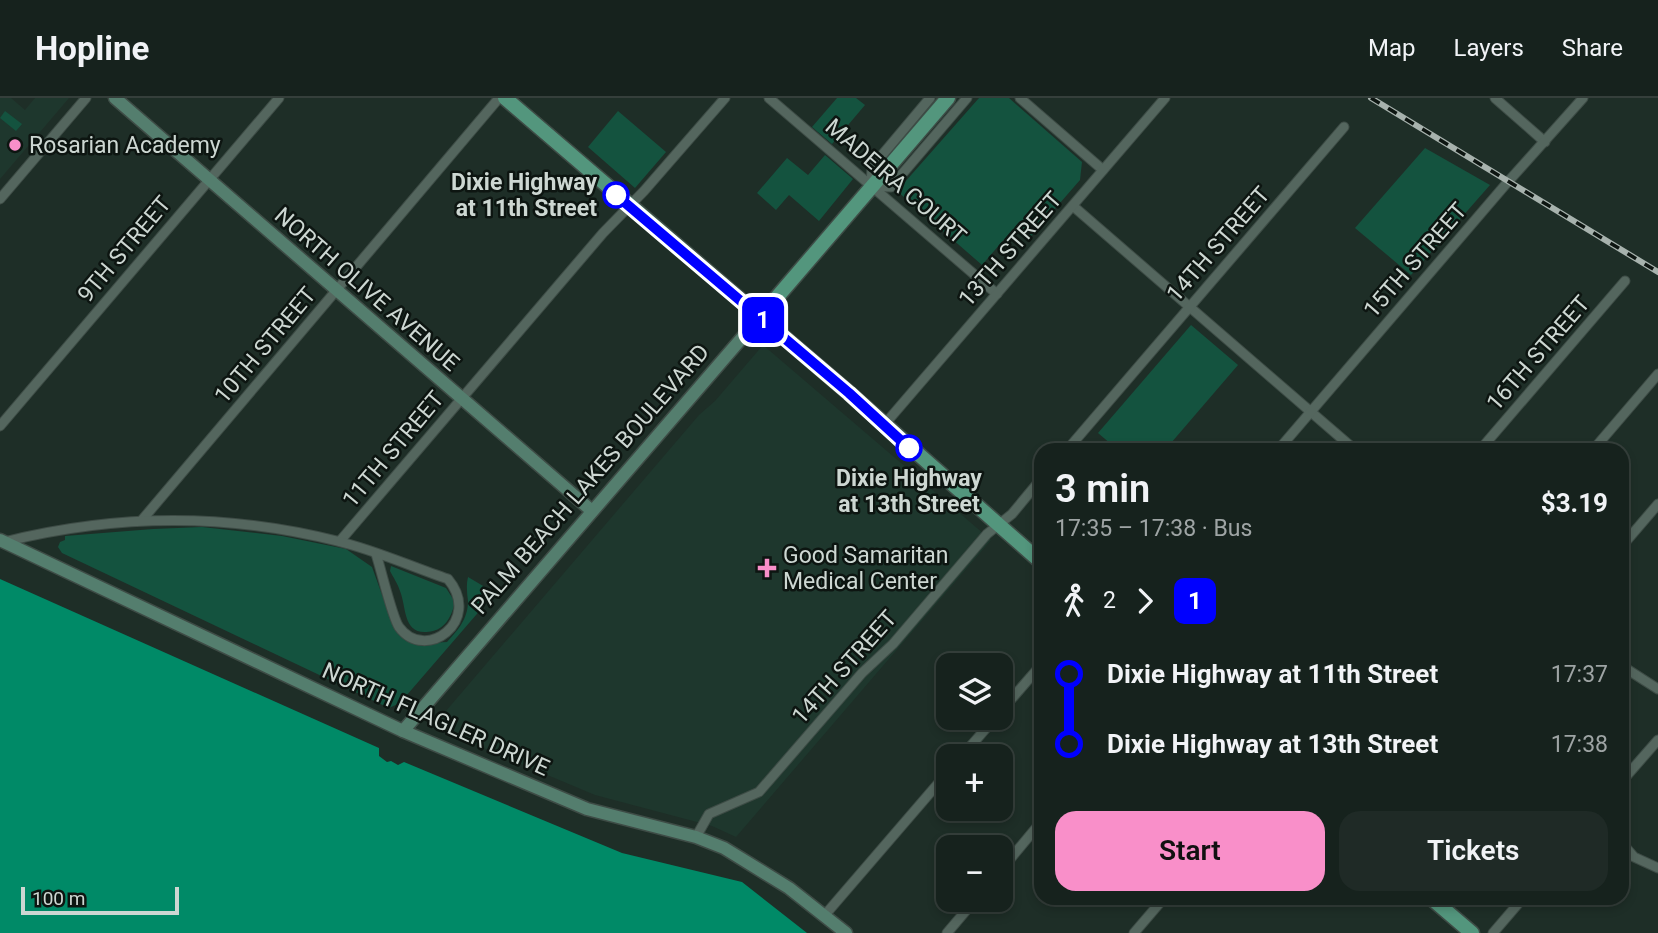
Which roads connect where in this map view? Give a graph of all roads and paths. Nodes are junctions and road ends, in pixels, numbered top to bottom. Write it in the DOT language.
graph roads {
  1 [pos="86,98"];
  2 [pos="115,98"];
  3 [pos="279,98"];
  4 [pos="499,98"];
  5 [pos="505,98"];
  6 [pos="725,98"];
  7 [pos="769,98"];
  8 [pos="930,98"];
  9 [pos="948,98"];
  10 [pos="967,98"];
  11 [pos="1020,98"];
  12 [pos="1165,98"];
  13 [pos="1494,98"];
  14 [pos="1583,98"];
  15 [pos="1344,127"];
  16 [pos="1545,142"];
  17 [pos="1104,170"];
  18 [pos="209,179"];
  19 [pos="872,186"];
  20 [pos="0,199"];
  21 [pos="629,205"];
  22 [pos="1073,206"];
  23 [pos="1625,281"];
  24 [pos="337,291"];
  25 [pos="997,294"];
  26 [pos="1189,307"];
  27 [pos="760,317"];
  28 [pos="1658,374"];
  29 [pos="461,398"];
  30 [pos="1310,411"];
  31 [pos="884,425"];
  32 [pos="0,426"];
  33 [pos="1073,443"];
  34 [pos="1284,443"];
  35 [pos="1347,443"];
  36 [pos="1486,443"];
  37 [pos="1598,443"];
  38 [pos="1034,487"];
  39 [pos="1658,504"];
  40 [pos="592,511"];
  41 [pos="142,520"];
  42 [pos="997,524"];
  43 [pos="1629,538"];
  44 [pos="2,541"];
  45 [pos="340,541"];
  46 [pos="376,554"];
  47 [pos="1034,556"];
  48 [pos="1629,670"];
  49 [pos="1034,672"];
  50 [pos="1658,689"];
  51 [pos="1013,697"];
  52 [pos="985,730"];
  53 [pos="403,731"];
  54 [pos="1658,740"];
  55 [pos="972,744"];
  56 [pos="1629,772"];
  57 [pos="936,786"];
  58 [pos="1034,830"];
  59 [pos="696,837"];
  60 [pos="1629,851"];
  61 [pos="1013,856"];
  62 [pos="1658,869"];
  63 [pos="1158,905"];
  64 [pos="1438,905"];
  65 [pos="1517,905"];
  66 [pos="965,912"];
  67 [pos="824,916"];
  68 [pos="846,933"];
  69 [pos="947,933"];
  70 [pos="1134,933"];
  71 [pos="1472,933"];
  72 [pos="1493,933"];
  1 -- 20 [label="street"];
  2 -- 18 [label="street, NORTH OLIVE AVENUE"];
  3 -- 18 [label="street, 9TH STREET"];
  4 -- 24 [label="street, 10TH STREET"];
  5 -- 21 [label="main road"];
  6 -- 21 [label="street, 11TH STREET"];
  7 -- 19 [label="street, MADEIRA COURT"];
  8 -- 19 [label="street"];
  9 -- 19 [label="main road, PALM BEACH LAKES BOULEVARD"];
  10 -- 19 [label="street"];
  11 -- 17 [label="street"];
  12 -- 17 [label="street, 13TH STREET"];
  13 -- 16 [label="street"];
  14 -- 16 [label="street, 15TH STREET"];
  15 -- 26 [label="street, 14TH STREET"];
  16 -- 30 [label="street, 15TH STREET"];
  17 -- 22 [label="street, 13TH STREET"];
  18 -- 24 [label="street, NORTH OLIVE AVENUE"];
  18 -- 32 [label="street, 9TH STREET"];
  19 -- 25 [label="street, MADEIRA COURT"];
  19 -- 27 [label="main road, PALM BEACH LAKES BOULEVARD"];
  21 -- 27 [label="main road"];
  21 -- 29 [label="street, 11TH STREET"];
  22 -- 25 [label="street, 13TH STREET"];
  22 -- 26 [label="street"];
  23 -- 36 [label="street, 16TH STREET"];
  24 -- 29 [label="street, NORTH OLIVE AVENUE"];
  24 -- 41 [label="street, 10TH STREET"];
  25 -- 31 [label="street, 13TH STREET"];
  26 -- 30 [label="street"];
  26 -- 33 [label="street, 14TH STREET"];
  27 -- 31 [label="main road"];
  27 -- 40 [label="street, PALM BEACH LAKES BOULEVARD"];
  28 -- 37 [label="street"];
  29 -- 40 [label="street, NORTH OLIVE AVENUE"];
  29 -- 45 [label="street, 11TH STREET"];
  30 -- 34 [label="street, 15TH STREET"];
  30 -- 35 [label="street"];
  31 -- 42 [label="main road"];
  38 -- 42 [label="street, 14TH STREET"];
  39 -- 43 [label="street"];
  40 -- 53 [label="street, PALM BEACH LAKES BOULEVARD"];
  41 -- 44 [label="street, NORTH FLAGLER DRIVE"];
  41 -- 45 [label="street, NORTH FLAGLER DRIVE"];
  42 -- 47 [label="main road"];
  42 -- 59 [label="street, 14TH STREET"];
  44 -- 53 [label="street, NORTH FLAGLER DRIVE"];
  45 -- 46 [label="street, NORTH FLAGLER DRIVE"];
  46 -- 46 [label="street, NORTH FLAGLER DRIVE"];
  48 -- 50 [label="street"];
  49 -- 51 [label="street"];
  52 -- 55 [label="street"];
  53 -- 59 [label="street, NORTH FLAGLER DRIVE"];
  54 -- 56 [label="street"];
  57 -- 67 [label="street"];
  58 -- 61 [label="street"];
  59 -- 67 [label="street, NORTH FLAGLER DRIVE"];
  60 -- 62 [label="street"];
  63 -- 70 [label="street"];
  64 -- 71 [label="main road"];
  65 -- 72 [label="street"];
  66 -- 69 [label="street"];
  67 -- 68 [label="street, NORTH FLAGLER DRIVE"];
}
